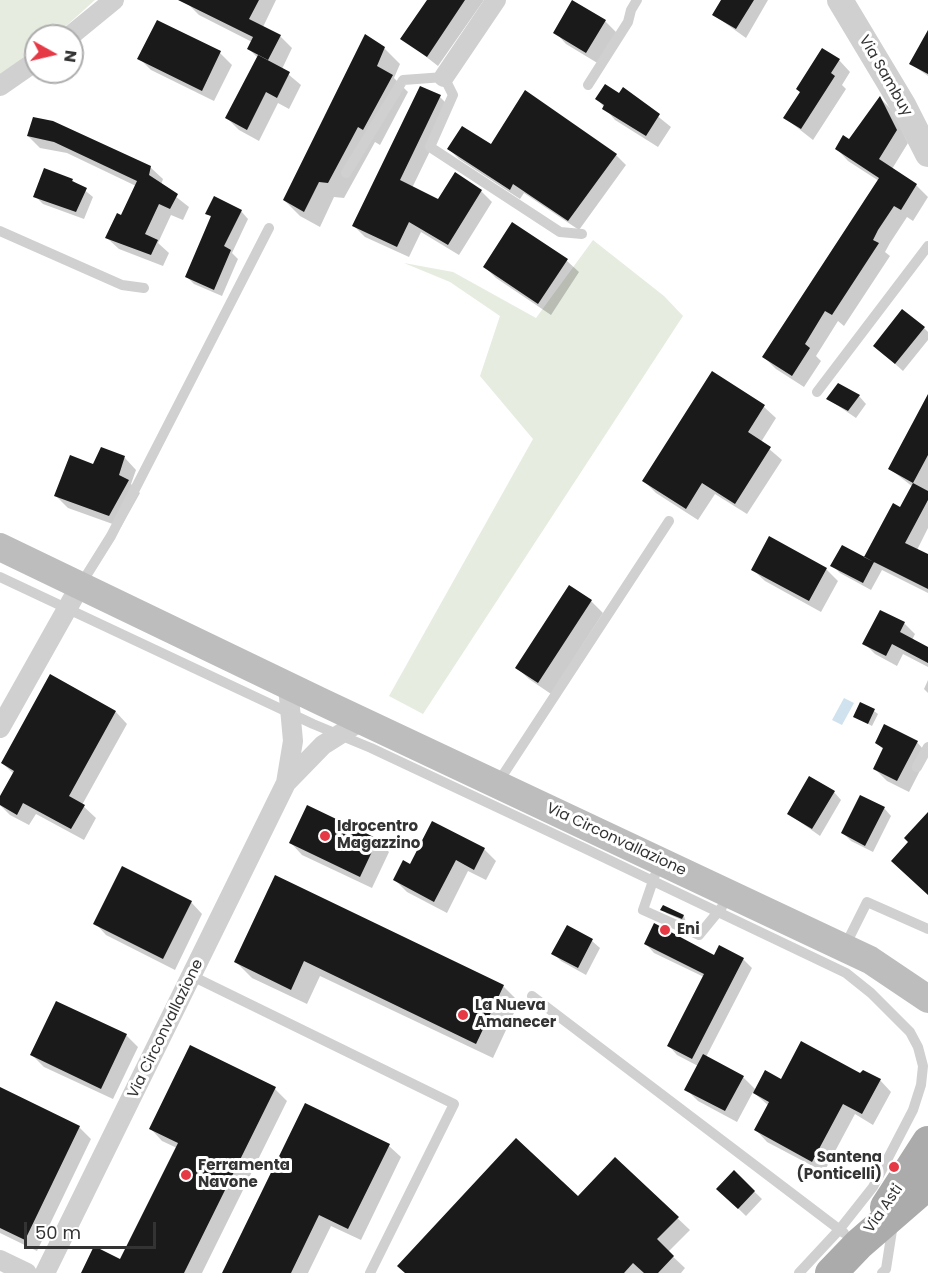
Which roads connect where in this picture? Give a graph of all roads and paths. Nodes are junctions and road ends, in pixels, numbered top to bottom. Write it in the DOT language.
graph roads {
  1 [pos="114,0"];
  2 [pos="496,0"];
  3 [pos="637,0"];
  4 [pos="840,0"];
  5 [pos="84,25"];
  6 [pos="24,69"];
  7 [pos="444,77"];
  8 [pos="588,85"];
  9 [pos="0,86"];
  10 [pos="928,154"];
  11 [pos="346,173"];
  12 [pos="270,228"];
  13 [pos="0,231"];
  14 [pos="582,234"];
  15 [pos="928,246"];
  16 [pos="144,288"];
  17 [pos="817,392"];
  18 [pos="669,521"];
  19 [pos="0,547"];
  20 [pos="0,577"];
  21 [pos="74,595"];
  22 [pos="288,686"];
  23 [pos="293,715"];
  24 [pos="0,728"];
  25 [pos="350,728"];
  26 [pos="928,747"];
  27 [pos="917,766"];
  28 [pos="286,783"];
  29 [pos="497,784"];
  30 [pos="657,870"];
  31 [pos="724,903"];
  32 [pos="928,929"];
  33 [pos="839,958"];
  34 [pos="870,960"];
  35 [pos="192,976"];
  36 [pos="928,976"];
  37 [pos="532,996"];
  38 [pos="928,999"];
  39 [pos="928,1142"];
  40 [pos="928,1184"];
  41 [pos="894,1213"];
  42 [pos="849,1237"];
  43 [pos="0,1260"];
  44 [pos="27,1273"];
  45 [pos="45,1273"];
  46 [pos="370,1273"];
  47 [pos="799,1273"];
  48 [pos="831,1273"];
  49 [pos="882,1273"];
  1 -- 5 [label="street"];
  2 -- 7 [label="street"];
  3 -- 8 [label="lane"];
  4 -- 10 [label="street, Via Sambuy"];
  6 -- 9 [label="street"];
  7 -- 11 [label="lane"];
  7 -- 14 [label="lane"];
  12 -- 21 [label="lane"];
  13 -- 16 [label="lane"];
  15 -- 17 [label="lane"];
  18 -- 29 [label="lane"];
  19 -- 21 [label="main road, Via Circonvallazione"];
  20 -- 21 [label="lane"];
  21 -- 22 [label="main road, Via Circonvallazione"];
  21 -- 23 [label="lane"];
  21 -- 24 [label="street"];
  22 -- 23 [label="street, Via Circonvallazione"];
  22 -- 25 [label="main road, Via Circonvallazione"];
  23 -- 25 [label="lane"];
  23 -- 28 [label="street, Via Circonvallazione"];
  25 -- 28 [label="street, Via Circonvallazione"];
  25 -- 29 [label="main road, Via Circonvallazione"];
  25 -- 30 [label="lane"];
  26 -- 27 [label="lane"];
  28 -- 35 [label="street, Via Circonvallazione"];
  29 -- 30 [label="main road, Via Circonvallazione"];
  30 -- 31 [label="main road, Via Circonvallazione"];
  30 -- 31 [label="lane"];
  31 -- 33 [label="main road, Via Circonvallazione"];
  32 -- 33 [label="lane"];
  33 -- 34 [label="main road, Via Circonvallazione"];
  33 -- 42 [label="lane"];
  34 -- 36 [label="main road, Via Circonvallazione"];
  34 -- 38 [label="main road, Via Circonvallazione"];
  35 -- 45 [label="street, Via Circonvallazione"];
  35 -- 46 [label="lane"];
  37 -- 42 [label="lane"];
  39 -- 42 [label="main road, Via Asti"];
  40 -- 41 [label="main road, Via Asti"];
  41 -- 42 [label="main road, Via Asti"];
  41 -- 49 [label="lane"];
  42 -- 47 [label="lane"];
  42 -- 48 [label="main road, Via Asti"];
  43 -- 44 [label="street"];
}
